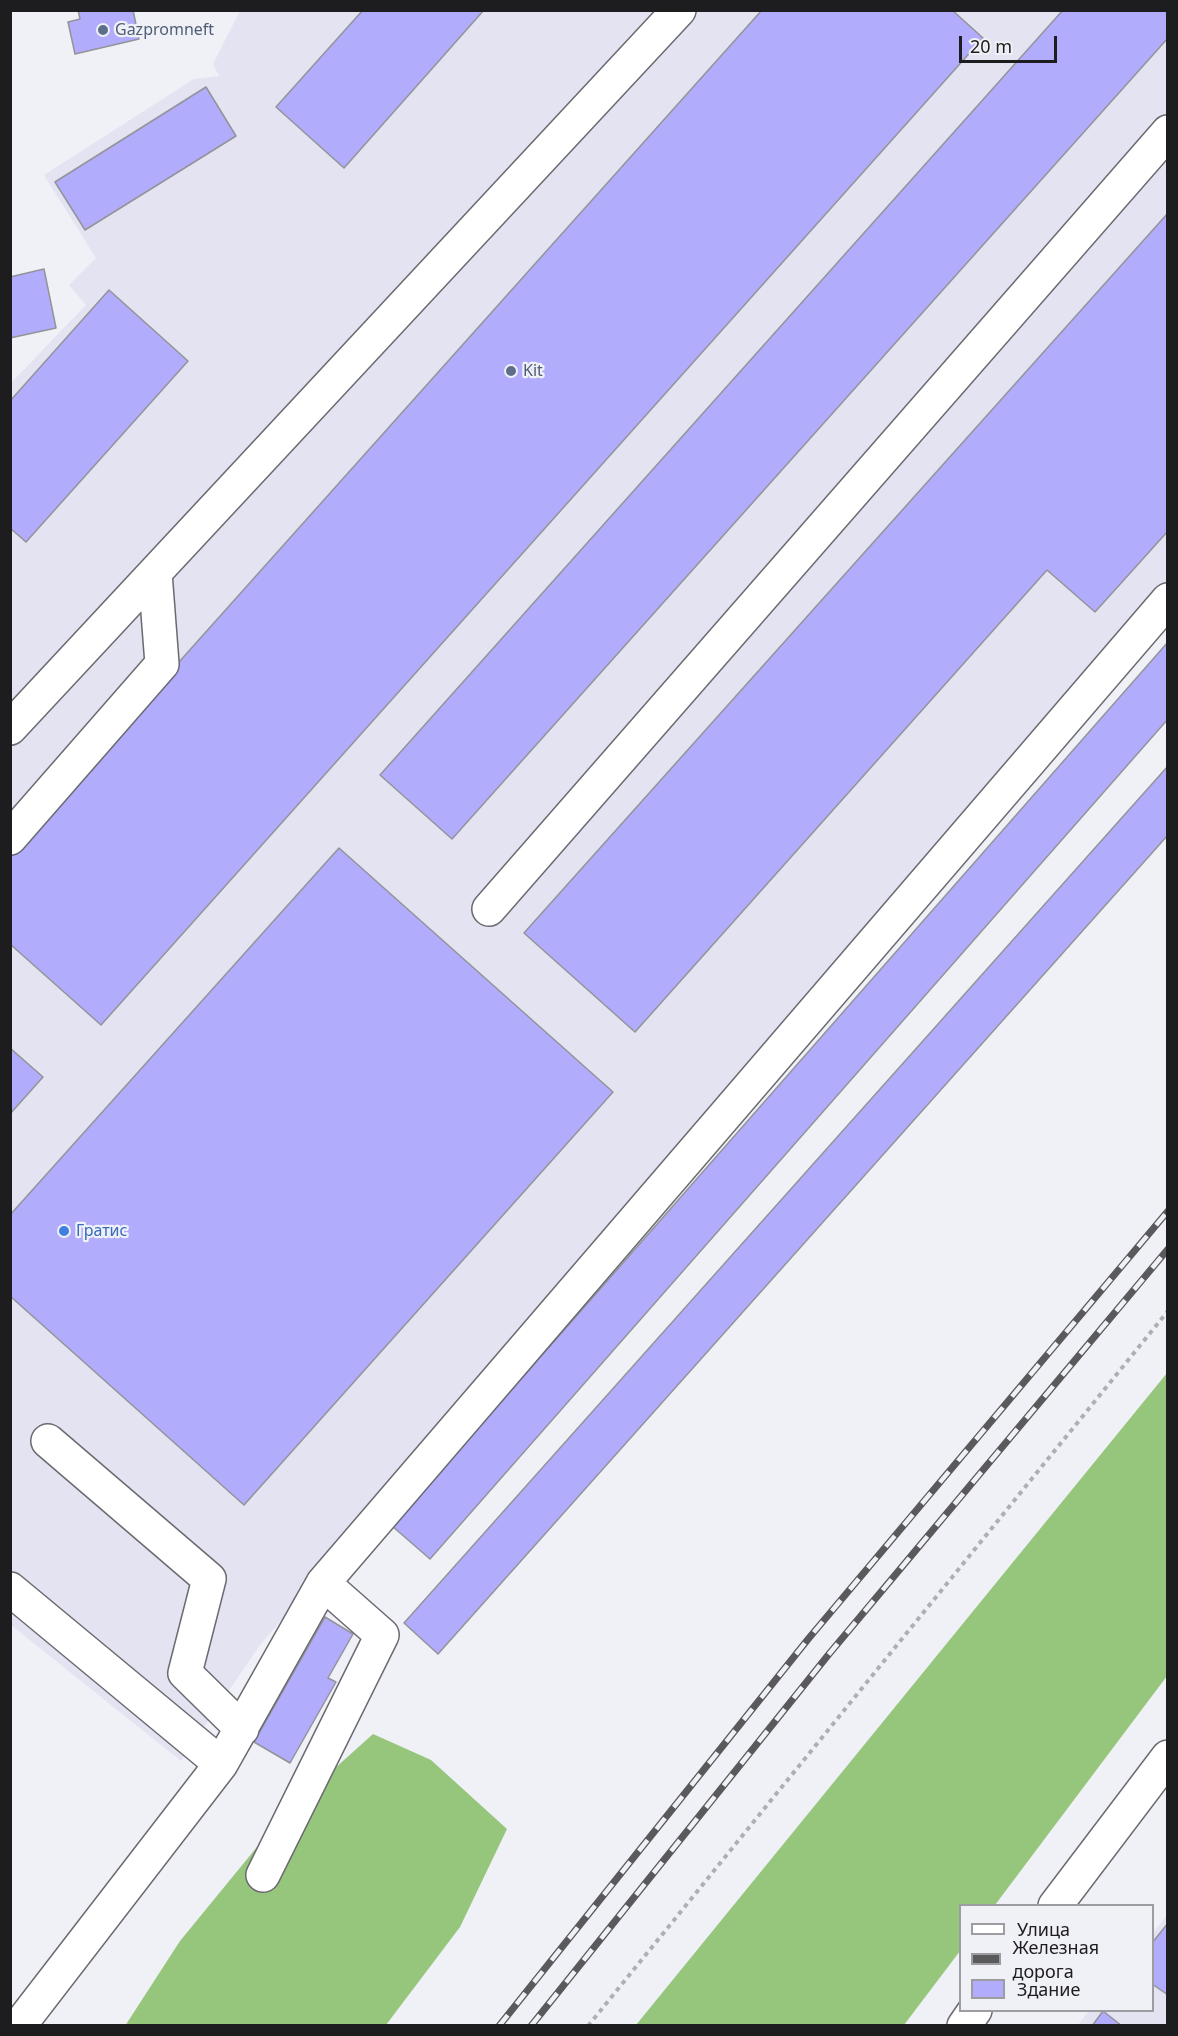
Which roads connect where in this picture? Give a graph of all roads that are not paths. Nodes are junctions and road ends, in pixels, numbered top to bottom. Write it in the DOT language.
graph roads {
  1 [pos="679,10"];
  2 [pos="1167,132"];
  3 [pos="155,573"];
  4 [pos="1167,600"];
  5 [pos="10,728"];
  6 [pos="10,838"];
  7 [pos="489,909"];
  8 [pos="48,1441"];
  9 [pos="323,1583"];
  10 [pos="10,1589"];
  11 [pos="242,1729"];
  12 [pos="1167,1756"];
  13 [pos="221,1764"];
  14 [pos="263,1875"];
  15 [pos="1056,1904"];
  16 [pos="974,2012"];
  17 [pos="20,2025"];
  18 [pos="964,2025"];
  1 -- 3 [label="street"];
  2 -- 7 [label="street"];
  3 -- 5 [label="street"];
  3 -- 6 [label="street"];
  4 -- 9 [label="street"];
  8 -- 11 [label="street"];
  9 -- 11 [label="street"];
  9 -- 14 [label="street"];
  10 -- 13 [label="street"];
  11 -- 13 [label="street"];
  12 -- 15 [label="street"];
  13 -- 17 [label="street"];
  16 -- 18 [label="street"];
}
